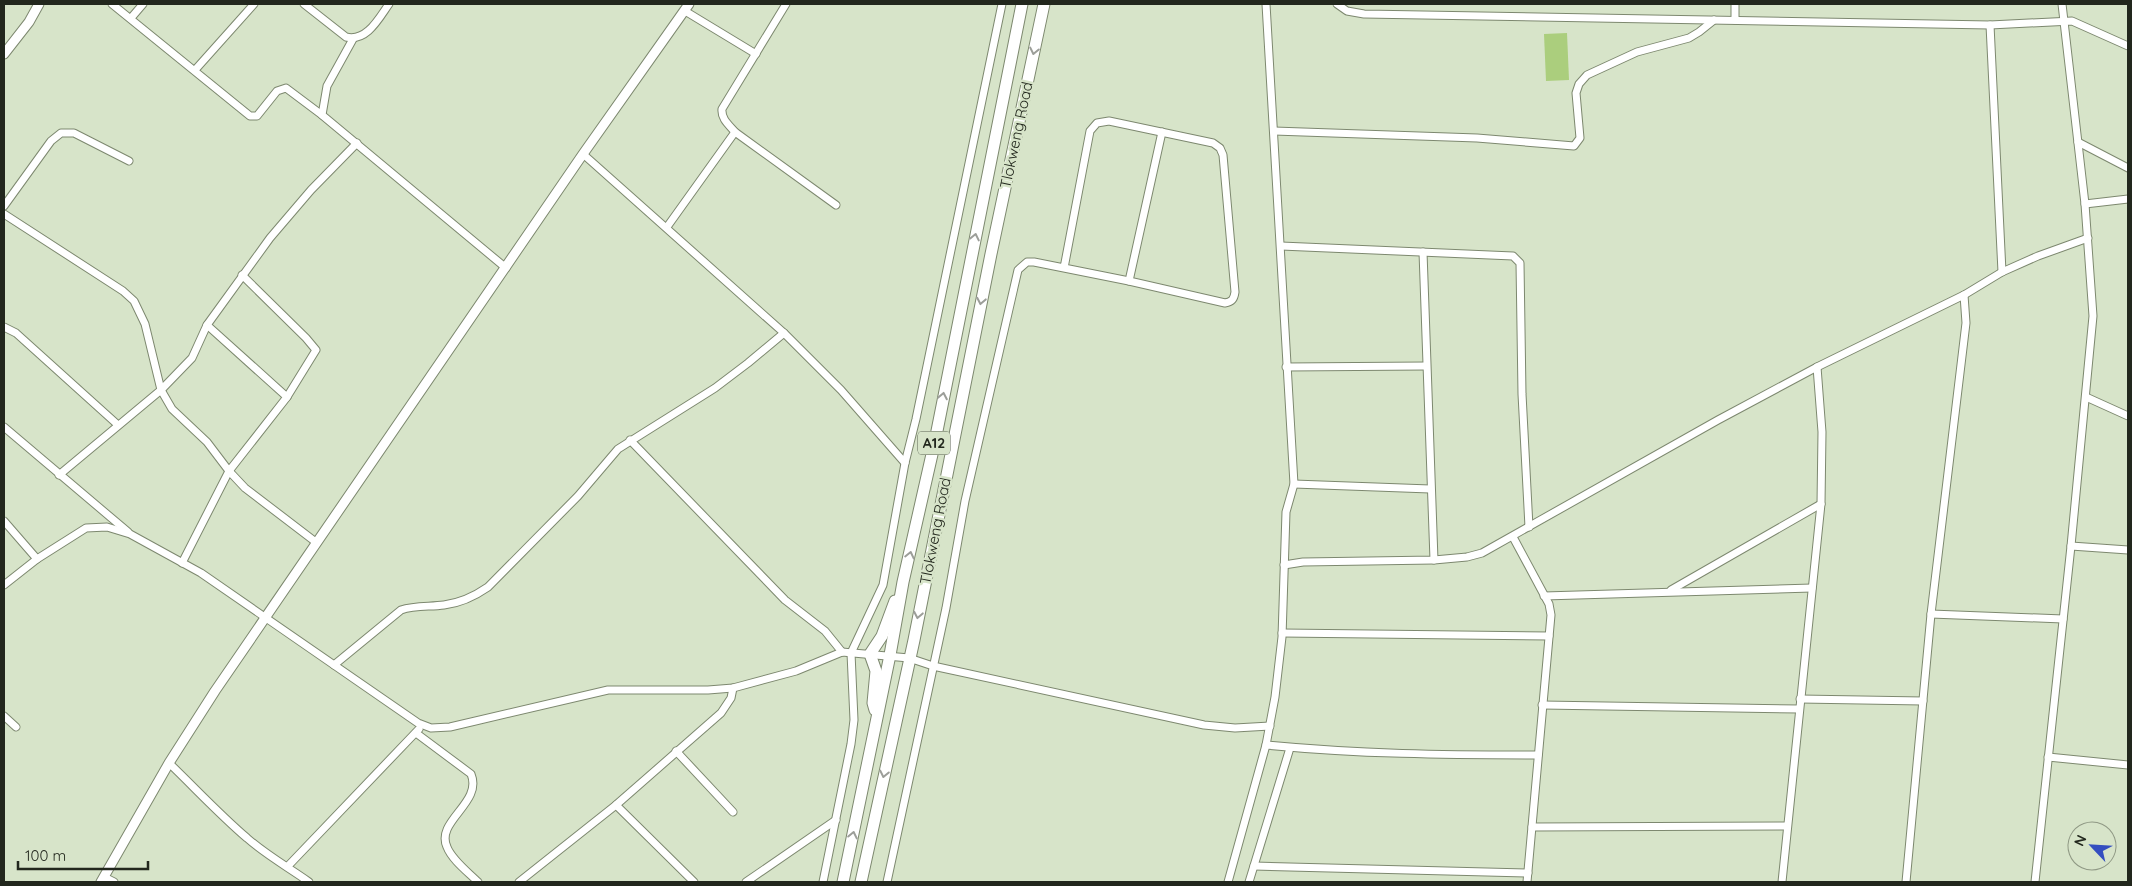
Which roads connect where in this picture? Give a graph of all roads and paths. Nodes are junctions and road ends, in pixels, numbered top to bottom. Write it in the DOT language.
graph roads {
  1 [pos="39,4"];
  2 [pos="112,4"];
  3 [pos="143,4"];
  4 [pos="254,4"];
  5 [pos="304,4"];
  6 [pos="389,4"];
  7 [pos="786,4"];
  8 [pos="1002,4"];
  9 [pos="1022,4"];
  10 [pos="1044,4"];
  11 [pos="1266,4"];
  12 [pos="1337,4"];
  13 [pos="1736,4"];
  14 [pos="2062,4"];
  15 [pos="687,7"];
  16 [pos="131,18"];
  17 [pos="1714,20"];
  18 [pos="1736,20"];
  19 [pos="2063,21"];
  20 [pos="1990,26"];
  21 [pos="353,39"];
  22 [pos="2128,46"];
  23 [pos="4,54"];
  24 [pos="756,54"];
  25 [pos="195,70"];
  26 [pos="322,115"];
  27 [pos="1274,131"];
  28 [pos="735,132"];
  29 [pos="1162,132"];
  30 [pos="2078,142"];
  31 [pos="357,143"];
  32 [pos="583,154"];
  33 [pos="129,161"];
  34 [pos="2128,168"];
  35 [pos="2128,198"];
  36 [pos="2085,204"];
  37 [pos="836,205"];
  38 [pos="4,206"];
  39 [pos="4,214"];
  40 [pos="666,227"];
  41 [pos="2088,238"];
  42 [pos="1281,246"];
  43 [pos="1422,252"];
  44 [pos="506,268"];
  45 [pos="1064,268"];
  46 [pos="2002,272"];
  47 [pos="242,275"];
  48 [pos="1129,281"];
  49 [pos="1964,295"];
  50 [pos="207,324"];
  51 [pos="4,327"];
  52 [pos="784,333"];
  53 [pos="1426,366"];
  54 [pos="1286,367"];
  55 [pos="1817,368"];
  56 [pos="161,390"];
  57 [pos="287,397"];
  58 [pos="2086,397"];
  59 [pos="2128,416"];
  60 [pos="118,425"];
  61 [pos="4,427"];
  62 [pos="630,440"];
  63 [pos="905,463"];
  64 [pos="229,471"];
  65 [pos="59,475"];
  66 [pos="1294,484"];
  67 [pos="1430,489"];
  68 [pos="1821,504"];
  69 [pos="4,521"];
  70 [pos="1529,527"];
  71 [pos="130,534"];
  72 [pos="1513,537"];
  73 [pos="316,543"];
  74 [pos="2071,546"];
  75 [pos="2128,550"];
  76 [pos="37,559"];
  77 [pos="1434,560"];
  78 [pos="182,563"];
  79 [pos="1284,565"];
  80 [pos="903,582"];
  81 [pos="4,585"];
  82 [pos="1812,588"];
  83 [pos="1669,591"];
  84 [pos="1544,596"];
  85 [pos="1931,614"];
  86 [pos="266,616"];
  87 [pos="2063,619"];
  88 [pos="1282,633"];
  89 [pos="1549,636"];
  90 [pos="842,652"];
  91 [pos="851,653"];
  92 [pos="870,654"];
  93 [pos="890,655"];
  94 [pos="909,658"];
  95 [pos="334,665"];
  96 [pos="933,666"];
  97 [pos="734,688"];
  98 [pos="1800,699"];
  99 [pos="1923,701"];
  100 [pos="1542,705"];
  101 [pos="1799,709"];
  102 [pos="4,716"];
  103 [pos="876,721"];
  104 [pos="16,726"];
  105 [pos="423,726"];
  106 [pos="1270,726"];
  107 [pos="416,733"];
  108 [pos="1266,745"];
  109 [pos="1290,748"];
  110 [pos="676,751"];
  111 [pos="1538,755"];
  112 [pos="2048,757"];
  113 [pos="170,763"];
  114 [pos="2128,764"];
  115 [pos="616,805"];
  116 [pos="733,812"];
  117 [pos="836,820"];
  118 [pos="1787,826"];
  119 [pos="1532,827"];
  120 [pos="288,866"];
  121 [pos="1254,866"];
  122 [pos="1528,873"];
  123 [pos="103,880"];
  124 [pos="114,882"];
  125 [pos="309,882"];
  126 [pos="478,882"];
  127 [pos="519,882"];
  128 [pos="694,882"];
  129 [pos="746,882"];
  130 [pos="823,882"];
  131 [pos="843,882"];
  132 [pos="861,882"];
  133 [pos="888,882"];
  134 [pos="1228,882"];
  135 [pos="1249,882"];
  136 [pos="1527,882"];
  137 [pos="1782,882"];
  138 [pos="1906,882"];
  139 [pos="2035,882"];
  1 -- 23 [label="street"];
  2 -- 16 [label="street"];
  3 -- 16 [label="street"];
  4 -- 25 [label="street"];
  5 -- 21 [label="street"];
  6 -- 21 [label="street"];
  7 -- 24 [label="street"];
  8 -- 63 [label="street"];
  80 -- 9 [label="main road, Tlokweng Road / A12, one-way"];
  10 -- 94 [label="main road, Tlokweng Road / A12, one-way"];
  11 -- 27 [label="street"];
  12 -- 17 [label="street"];
  13 -- 18 [label="street"];
  14 -- 19 [label="street"];
  15 -- 24 [label="street"];
  15 -- 32 [label="street"];
  16 -- 25 [label="street"];
  17 -- 18 [label="street"];
  17 -- 27 [label="street"];
  18 -- 20 [label="street"];
  19 -- 20 [label="street"];
  19 -- 22 [label="street"];
  19 -- 30 [label="street"];
  20 -- 46 [label="street"];
  21 -- 26 [label="street"];
  24 -- 28 [label="street"];
  25 -- 26 [label="street"];
  26 -- 31 [label="street"];
  27 -- 42 [label="street"];
  28 -- 37 [label="street"];
  28 -- 40 [label="street"];
  29 -- 45 [label="street"];
  29 -- 48 [label="street"];
  29 -- 48 [label="street"];
  30 -- 34 [label="street"];
  30 -- 36 [label="street"];
  31 -- 44 [label="street"];
  31 -- 47 [label="street"];
  32 -- 40 [label="street"];
  32 -- 44 [label="street"];
  33 -- 38 [label="street"];
  35 -- 36 [label="street"];
  36 -- 41 [label="street"];
  39 -- 56 [label="street"];
  40 -- 52 [label="street"];
  41 -- 46 [label="street"];
  41 -- 58 [label="street"];
  42 -- 43 [label="street"];
  42 -- 54 [label="street"];
  43 -- 53 [label="street"];
  43 -- 70 [label="street"];
  44 -- 73 [label="street"];
  45 -- 48 [label="street"];
  45 -- 96 [label="street"];
  46 -- 49 [label="street"];
  47 -- 50 [label="street"];
  47 -- 57 [label="street"];
  49 -- 55 [label="street"];
  49 -- 85 [label="street"];
  50 -- 56 [label="street"];
  50 -- 57 [label="street"];
  51 -- 60 [label="street"];
  52 -- 62 [label="street"];
  52 -- 63 [label="street"];
  53 -- 54 [label="street"];
  53 -- 67 [label="street"];
  54 -- 66 [label="street"];
  55 -- 68 [label="street"];
  55 -- 70 [label="street"];
  56 -- 60 [label="street"];
  56 -- 64 [label="street"];
  57 -- 64 [label="street"];
  58 -- 59 [label="street"];
  58 -- 74 [label="street"];
  60 -- 65 [label="street"];
  61 -- 65 [label="street"];
  62 -- 90 [label="street"];
  62 -- 95 [label="street"];
  63 -- 91 [label="street"];
  64 -- 73 [label="street"];
  64 -- 78 [label="street"];
  65 -- 71 [label="street"];
  66 -- 67 [label="street"];
  66 -- 79 [label="street"];
  67 -- 77 [label="street"];
  68 -- 82 [label="street"];
  68 -- 83 [label="street"];
  69 -- 76 [label="street"];
  70 -- 72 [label="street"];
  71 -- 76 [label="street"];
  71 -- 78 [label="street"];
  72 -- 77 [label="street"];
  72 -- 84 [label="street"];
  73 -- 86 [label="street"];
  74 -- 75 [label="street"];
  74 -- 87 [label="street"];
  76 -- 81 [label="street"];
  77 -- 79 [label="street"];
  78 -- 86 [label="street"];
  79 -- 88 [label="street"];
  80 -- 92 [label="main road"];
  80 -- 93 [label="main road, Tlokweng Road / A12"];
  82 -- 83 [label="street"];
  82 -- 98 [label="street"];
  83 -- 84 [label="street"];
  84 -- 89 [label="street"];
  85 -- 87 [label="street"];
  85 -- 99 [label="street"];
  86 -- 95 [label="street"];
  86 -- 113 [label="street"];
  87 -- 112 [label="street"];
  88 -- 89 [label="street"];
  88 -- 106 [label="street"];
  89 -- 100 [label="street"];
  90 -- 91 [label="street"];
  90 -- 97 [label="street"];
  91 -- 92 [label="street"];
  91 -- 117 [label="street"];
  92 -- 93 [label="street"];
  92 -- 103 [label="main road"];
  93 -- 94 [label="street"];
  93 -- 103 [label="main road, Tlokweng Road / A12"];
  94 -- 96 [label="street"];
  94 -- 132 [label="main road, Tlokweng Road / A12, one-way"];
  95 -- 105 [label="street"];
  96 -- 106 [label="street"];
  96 -- 133 [label="street"];
  97 -- 105 [label="street"];
  97 -- 110 [label="street"];
  98 -- 99 [label="street"];
  98 -- 101 [label="street"];
  99 -- 138 [label="street"];
  100 -- 101 [label="street"];
  100 -- 111 [label="street"];
  101 -- 118 [label="street"];
  102 -- 104 [label="street"];
  131 -- 103 [label="main road, Tlokweng Road / A12, one-way"];
  105 -- 107 [label="street"];
  106 -- 108 [label="street"];
  107 -- 120 [label="street"];
  107 -- 126 [label="street"];
  108 -- 109 [label="street"];
  108 -- 134 [label="street"];
  109 -- 111 [label="street"];
  109 -- 121 [label="street"];
  110 -- 115 [label="street"];
  110 -- 116 [label="street"];
  111 -- 119 [label="street"];
  112 -- 114 [label="street"];
  112 -- 139 [label="street"];
  113 -- 120 [label="street"];
  113 -- 123 [label="street"];
  115 -- 127 [label="street"];
  115 -- 128 [label="street"];
  117 -- 129 [label="street"];
  117 -- 130 [label="street"];
  118 -- 119 [label="street"];
  118 -- 137 [label="street"];
  119 -- 122 [label="street"];
  120 -- 125 [label="street"];
  121 -- 122 [label="street"];
  121 -- 135 [label="street"];
  122 -- 136 [label="street"];
  123 -- 124 [label="street"];
}
